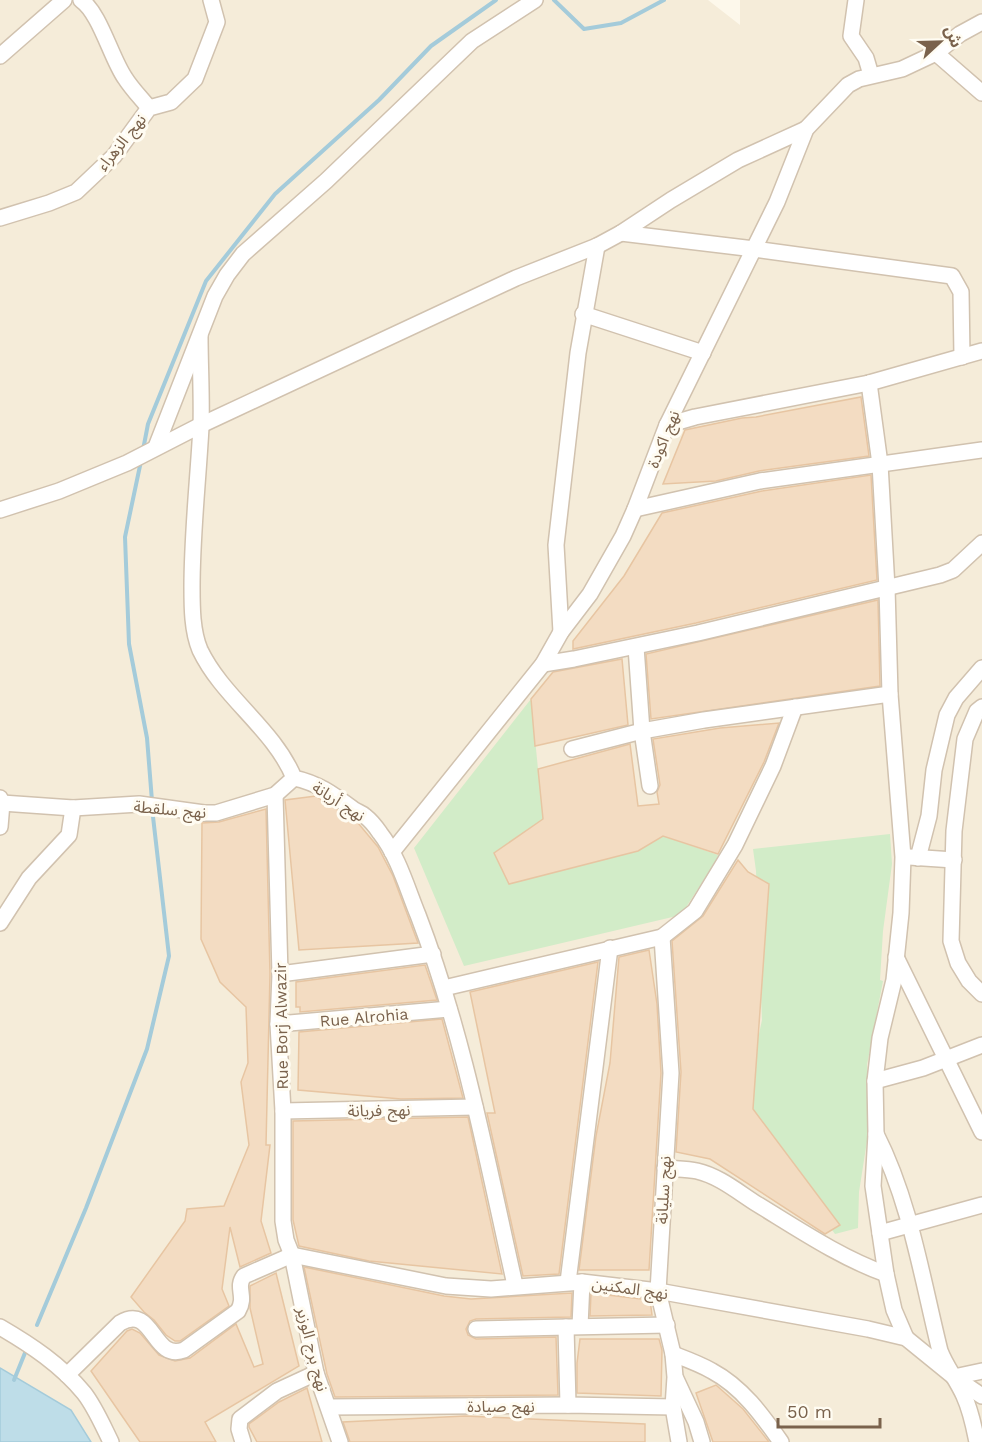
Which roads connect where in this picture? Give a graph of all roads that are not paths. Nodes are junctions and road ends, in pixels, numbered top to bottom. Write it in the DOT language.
graph roads {
  1 [pos="64,0"];
  2 [pos="81,0"];
  3 [pos="211,0"];
  4 [pos="535,0"];
  5 [pos="856,0"];
  6 [pos="982,22"];
  7 [pos="936,54"];
  8 [pos="0,56"];
  9 [pos="871,75"];
  10 [pos="982,93"];
  11 [pos="149,108"];
  12 [pos="806,129"];
  13 [pos="0,218"];
  14 [pos="621,233"];
  15 [pos="597,246"];
  16 [pos="754,249"];
  17 [pos="583,314"];
  18 [pos="200,336"];
  19 [pos="982,351"];
  20 [pos="703,353"];
  21 [pos="962,357"];
  22 [pos="869,383"];
  23 [pos="201,425"];
  24 [pos="667,425"];
  25 [pos="156,447"];
  26 [pos="982,450"];
  27 [pos="879,464"];
  28 [pos="635,509"];
  29 [pos="0,510"];
  30 [pos="982,543"];
  31 [pos="887,588"];
  32 [pos="561,632"];
  33 [pos="636,646"];
  34 [pos="543,664"];
  35 [pos="982,668"];
  36 [pos="890,694"];
  37 [pos="795,707"];
  38 [pos="982,707"];
  39 [pos="642,731"];
  40 [pos="572,749"];
  41 [pos="294,778"];
  42 [pos="650,786"];
  43 [pos="275,795"];
  44 [pos="1,800"];
  45 [pos="73,808"];
  46 [pos="0,827"];
  47 [pos="392,852"];
  48 [pos="910,858"];
  49 [pos="954,860"];
  50 [pos="0,923"];
  51 [pos="662,937"];
  52 [pos="610,948"];
  53 [pos="433,954"];
  54 [pos="896,957"];
  55 [pos="280,974"];
  56 [pos="444,988"];
  57 [pos="982,994"];
  58 [pos="449,1009"];
  59 [pos="278,1024"];
  60 [pos="982,1046"];
  61 [pos="947,1059"];
  62 [pos="875,1081"];
  63 [pos="475,1107"];
  64 [pos="283,1111"];
  65 [pos="982,1132"];
  66 [pos="876,1134"];
  67 [pos="665,1168"];
  68 [pos="982,1205"];
  69 [pos="909,1224"];
  70 [pos="880,1233"];
  71 [pos="292,1255"];
  72 [pos="886,1274"];
  73 [pos="575,1282"];
  74 [pos="515,1286"];
  75 [pos="658,1291"];
  76 [pos="667,1324"];
  77 [pos="0,1327"];
  78 [pos="573,1327"];
  79 [pos="476,1329"];
  80 [pos="906,1338"];
  81 [pos="673,1354"];
  82 [pos="982,1371"];
  83 [pos="316,1373"];
  84 [pos="67,1375"];
  85 [pos="675,1377"];
  86 [pos="954,1377"];
  87 [pos="982,1396"];
  88 [pos="568,1405"];
  89 [pos="329,1407"];
  90 [pos="673,1407"];
  91 [pos="111,1442"];
  92 [pos="243,1442"];
  93 [pos="340,1442"];
  94 [pos="679,1442"];
  95 [pos="702,1442"];
  96 [pos="781,1442"];
  97 [pos="977,1442"];
  1 -- 8 [label="street"];
  2 -- 11 [label="street"];
  3 -- 11 [label="street, نهج الزهراء"];
  4 -- 18 [label="street"];
  5 -- 9 [label="street"];
  6 -- 7 [label="street, نهج اكودة"];
  7 -- 9 [label="street, نهج اكودة"];
  7 -- 10 [label="street"];
  9 -- 12 [label="street, نهج اكودة"];
  11 -- 13 [label="street, نهج الزهراء"];
  12 -- 14 [label="street"];
  12 -- 16 [label="street, نهج اكودة"];
  14 -- 15 [label="street"];
  14 -- 16 [label="street"];
  15 -- 17 [label="street"];
  15 -- 23 [label="street"];
  16 -- 20 [label="street, نهج اكودة"];
  16 -- 21 [label="street"];
  17 -- 20 [label="street"];
  17 -- 32 [label="street"];
  18 -- 23 [label="street, نهج أريانة"];
  18 -- 25 [label="street"];
  19 -- 21 [label="street"];
  20 -- 24 [label="street, نهج اكودة"];
  21 -- 22 [label="street"];
  22 -- 24 [label="street"];
  22 -- 27 [label="street"];
  23 -- 25 [label="street"];
  23 -- 41 [label="street, نهج أريانة"];
  24 -- 28 [label="street, نهج اكودة"];
  25 -- 29 [label="street"];
  26 -- 27 [label="street"];
  27 -- 28 [label="street"];
  27 -- 31 [label="street"];
  28 -- 32 [label="street, نهج اكودة"];
  30 -- 31 [label="street"];
  31 -- 33 [label="street"];
  31 -- 36 [label="street"];
  32 -- 34 [label="street, نهج اكودة"];
  33 -- 34 [label="street"];
  33 -- 39 [label="street"];
  34 -- 47 [label="street, نهج اكودة"];
  35 -- 48 [label="street"];
  36 -- 37 [label="street"];
  36 -- 48 [label="street"];
  37 -- 39 [label="street"];
  37 -- 51 [label="street"];
  38 -- 49 [label="street"];
  39 -- 40 [label="street"];
  39 -- 42 [label="street"];
  41 -- 43 [label="street, نهج سلقطة"];
  41 -- 47 [label="street, نهج أريانة"];
  43 -- 45 [label="street, نهج سلقطة"];
  43 -- 55 [label="street, Rue Borj Alwazir"];
  44 -- 45 [label="street, نهج سلقطة"];
  44 -- 46 [label="street"];
  45 -- 50 [label="street"];
  47 -- 53 [label="street, نهج أريانة"];
  48 -- 49 [label="street"];
  48 -- 54 [label="street"];
  49 -- 57 [label="street"];
  51 -- 52 [label="street"];
  51 -- 67 [label="street, نهج سليانة"];
  52 -- 56 [label="street"];
  52 -- 73 [label="street"];
  53 -- 55 [label="street"];
  53 -- 56 [label="street, نهج أريانة"];
  54 -- 61 [label="street"];
  54 -- 62 [label="street"];
  55 -- 59 [label="street, Rue Borj Alwazir"];
  56 -- 58 [label="street, نهج أريانة"];
  58 -- 59 [label="street, Rue Alrohia"];
  58 -- 63 [label="street, نهج أريانة"];
  59 -- 64 [label="street, Rue Borj Alwazir"];
  60 -- 61 [label="street"];
  61 -- 62 [label="street"];
  61 -- 65 [label="street"];
  62 -- 66 [label="street"];
  63 -- 64 [label="street, نهج فريانة"];
  63 -- 74 [label="street, نهج أريانة"];
  64 -- 71 [label="street, Rue Borj Alwazir"];
  66 -- 69 [label="street"];
  66 -- 70 [label="street"];
  67 -- 72 [label="street"];
  67 -- 75 [label="street, نهج سليانة"];
  68 -- 69 [label="street"];
  69 -- 70 [label="street"];
  69 -- 86 [label="street"];
  70 -- 72 [label="street"];
  71 -- 74 [label="street, نهج المكنين"];
  71 -- 83 [label="street, نهج برج الوزير"];
  71 -- 84 [label="street"];
  72 -- 80 [label="street"];
  73 -- 74 [label="street, نهج المكنين"];
  73 -- 75 [label="street, نهج المكنين"];
  73 -- 78 [label="street"];
  75 -- 76 [label="street, نهج سليانة"];
  75 -- 80 [label="street, نهج المكنين"];
  76 -- 78 [label="street"];
  76 -- 81 [label="street, نهج سليانة"];
  77 -- 84 [label="street"];
  78 -- 79 [label="street"];
  78 -- 88 [label="street"];
  80 -- 86 [label="street, نهج المكنين"];
  81 -- 85 [label="street, نهج سليانة"];
  81 -- 96 [label="street"];
  82 -- 86 [label="street"];
  83 -- 89 [label="street, نهج برج الوزير"];
  83 -- 92 [label="street"];
  84 -- 91 [label="street"];
  85 -- 90 [label="street, نهج سليانة"];
  85 -- 95 [label="street"];
  86 -- 87 [label="street, نهج المكنين"];
  86 -- 97 [label="street"];
  88 -- 89 [label="street, نهج صيادة"];
  88 -- 90 [label="street, نهج صيادة"];
  89 -- 93 [label="street, نهج برج الوزير"];
  90 -- 94 [label="street, نهج سليانة"];
}
